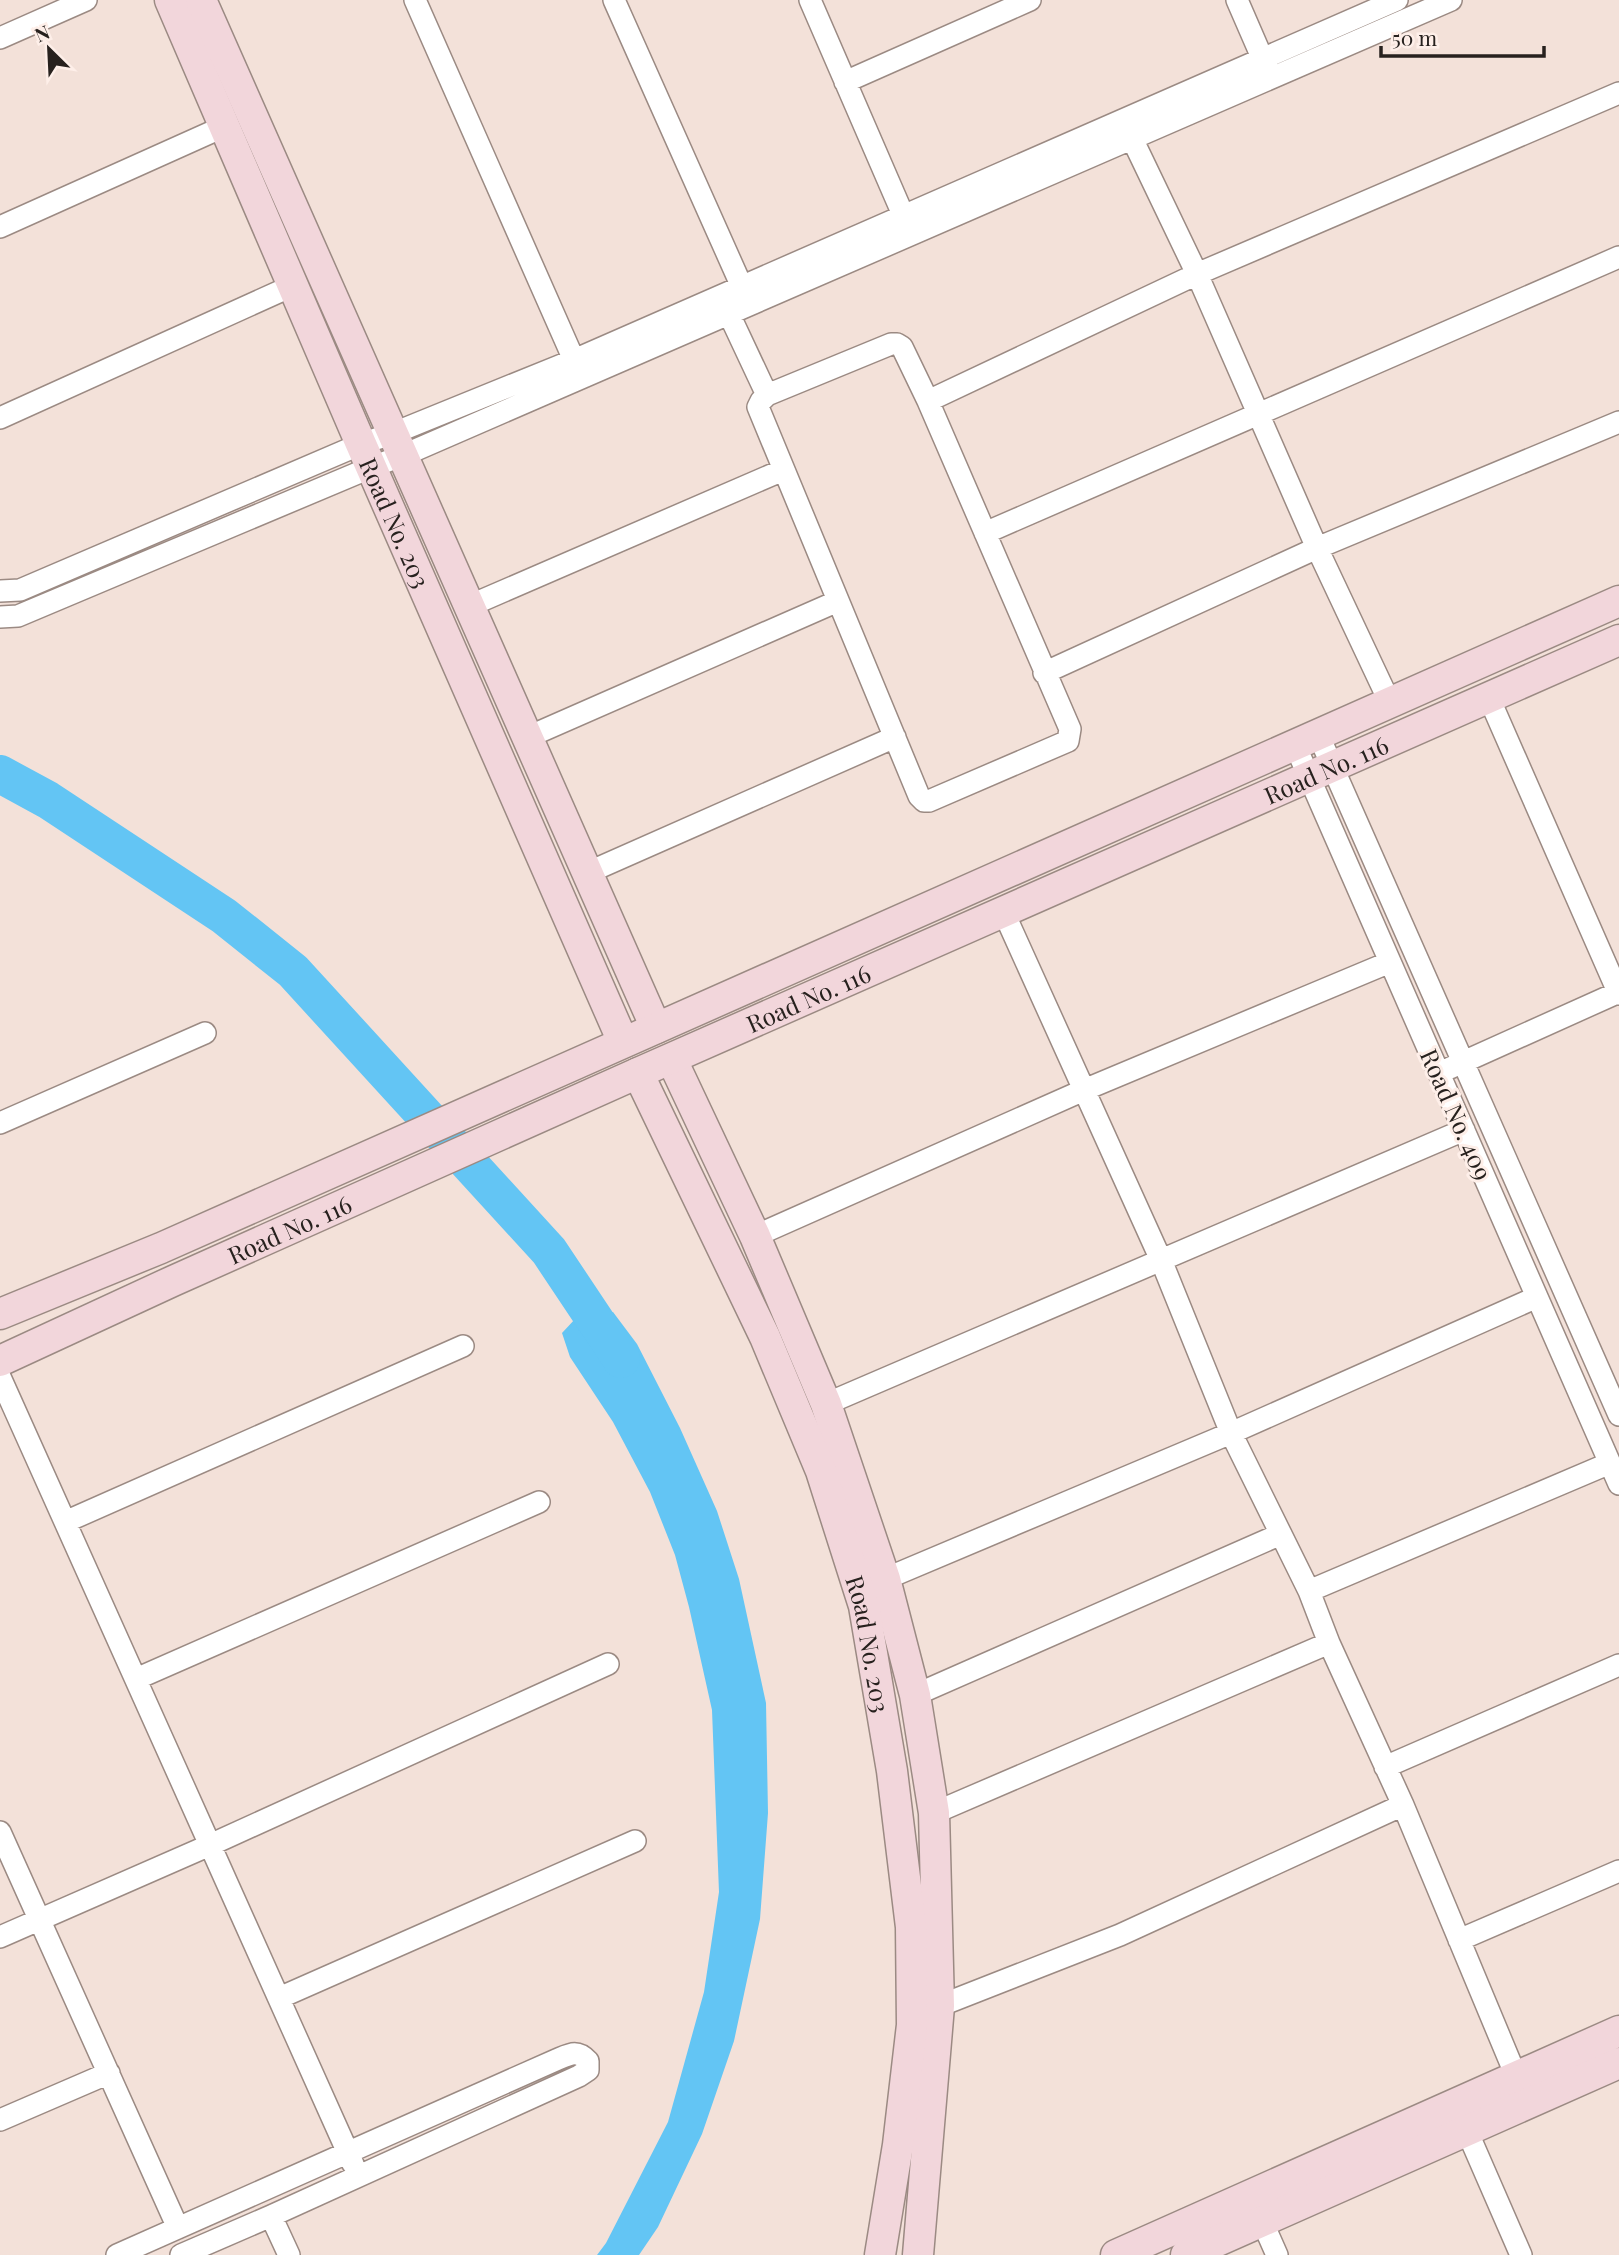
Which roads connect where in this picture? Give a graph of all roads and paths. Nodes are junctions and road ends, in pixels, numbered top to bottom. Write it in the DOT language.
graph roads {
  1 [pos="86,0"];
  2 [pos="170,0"];
  3 [pos="201,0"];
  4 [pos="415,0"];
  5 [pos="614,0"];
  6 [pos="810,0"];
  7 [pos="1030,0"];
  8 [pos="1237,0"];
  9 [pos="1396,0"];
  10 [pos="1451,0"];
  11 [pos="0,38"];
  12 [pos="1262,58"];
  13 [pos="1271,79"];
  14 [pos="845,82"];
  15 [pos="1619,93"];
  16 [pos="225,127"];
  17 [pos="1128,129"];
  18 [pos="904,217"];
  19 [pos="0,226"];
  20 [pos="1619,257"];
  21 [pos="1197,274"];
  22 [pos="294,285"];
  23 [pos="743,287"];
  24 [pos="729,314"];
  25 [pos="574,360"];
  26 [pos="767,396"];
  27 [pos="928,401"];
  28 [pos="1258,415"];
  29 [pos="0,418"];
  30 [pos="1619,422"];
  31 [pos="399,444"];
  32 [pos="366,455"];
  33 [pos="783,470"];
  34 [pos="985,533"];
  35 [pos="1317,548"];
  36 [pos="0,591"];
  37 [pos="838,601"];
  38 [pos="1619,601"];
  39 [pos="469,606"];
  40 [pos="0,617"];
  41 [pos="1619,640"];
  42 [pos="1044,673"];
  43 [pos="1489,698"];
  44 [pos="1390,703"];
  45 [pos="528,737"];
  46 [pos="895,737"];
  47 [pos="1307,739"];
  48 [pos="1321,772"];
  49 [pos="587,873"];
  50 [pos="1004,912"];
  51 [pos="1390,962"];
  52 [pos="1619,993"];
  53 [pos="656,1028"];
  54 [pos="205,1033"];
  55 [pos="623,1042"];
  56 [pos="671,1060"];
  57 [pos="1463,1062"];
  58 [pos="638,1073"];
  59 [pos="1439,1073"];
  60 [pos="1084,1090"];
  61 [pos="0,1123"];
  62 [pos="1464,1130"];
  63 [pos="755,1236"];
  64 [pos="1161,1260"];
  65 [pos="1537,1297"];
  66 [pos="0,1314"];
  67 [pos="463,1346"];
  68 [pos="0,1361"];
  69 [pos="0,1377"];
  70 [pos="825,1404"];
  71 [pos="1619,1415"];
  72 [pos="1231,1433"];
  73 [pos="1610,1463"];
  74 [pos="1619,1484"];
  75 [pos="539,1502"];
  76 [pos="65,1522"];
  77 [pos="1281,1534"];
  78 [pos="885,1579"];
  79 [pos="1309,1591"];
  80 [pos="1329,1643"];
  81 [pos="608,1664"];
  82 [pos="1619,1665"];
  83 [pos="136,1679"];
  84 [pos="915,1695"];
  85 [pos="1385,1767"];
  86 [pos="1403,1805"];
  87 [pos="934,1813"];
  88 [pos="0,1832"];
  89 [pos="635,1841"];
  90 [pos="210,1845"];
  91 [pos="1619,1871"];
  92 [pos="39,1920"];
  93 [pos="0,1937"];
  94 [pos="1459,1940"];
  95 [pos="279,1998"];
  96 [pos="939,2006"];
  97 [pos="1619,2031"];
  98 [pos="1619,2063"];
  99 [pos="108,2073"];
  100 [pos="1516,2076"];
  101 [pos="0,2120"];
  102 [pos="1467,2131"];
  103 [pos="348,2154"];
  104 [pos="359,2176"];
  105 [pos="271,2216"];
  106 [pos="1262,2221"];
  107 [pos="178,2228"];
  108 [pos="117,2255"];
  109 [pos="181,2255"];
  110 [pos="289,2255"];
  111 [pos="880,2255"];
  112 [pos="918,2255"];
  113 [pos="1116,2255"];
  114 [pos="1186,2255"];
  115 [pos="1277,2255"];
  116 [pos="1521,2255"];
  1 -- 11 [label="street"];
  2 -- 16 [label="street, Road No. 203"];
  3 -- 31 [label="street, Road No. 203"];
  4 -- 25 [label="street"];
  5 -- 23 [label="street"];
  6 -- 14 [label="street"];
  7 -- 14 [label="street"];
  8 -- 12 [label="street"];
  9 -- 12 [label="street"];
  10 -- 13 [label="street"];
  12 -- 13 [label="street"];
  12 -- 17 [label="street"];
  13 -- 17 [label="street"];
  14 -- 18 [label="street"];
  15 -- 21 [label="street"];
  16 -- 19 [label="street"];
  16 -- 22 [label="street, Road No. 203"];
  17 -- 18 [label="street"];
  17 -- 21 [label="street"];
  17 -- 24 [label="street"];
  18 -- 23 [label="street"];
  20 -- 28 [label="street"];
  21 -- 27 [label="street"];
  21 -- 28 [label="street"];
  22 -- 29 [label="street"];
  22 -- 32 [label="street, Road No. 203"];
  23 -- 25 [label="street"];
  24 -- 26 [label="street"];
  24 -- 31 [label="street"];
  25 -- 31 [label="street"];
  26 -- 27 [label="street"];
  26 -- 33 [label="street"];
  27 -- 34 [label="street"];
  28 -- 34 [label="street"];
  28 -- 35 [label="street"];
  30 -- 35 [label="street"];
  31 -- 32 [label="street"];
  31 -- 39 [label="street, Road No. 203"];
  32 -- 36 [label="street"];
  32 -- 40 [label="street"];
  32 -- 55 [label="street, Road No. 203"];
  33 -- 37 [label="street"];
  33 -- 39 [label="street"];
  34 -- 42 [label="street"];
  35 -- 42 [label="street"];
  35 -- 44 [label="street"];
  37 -- 45 [label="street"];
  37 -- 46 [label="street"];
  38 -- 44 [label="street, Road No. 116"];
  39 -- 45 [label="street, Road No. 203"];
  41 -- 43 [label="street, Road No. 116"];
  42 -- 46 [label="street"];
  43 -- 48 [label="street, Road No. 116"];
  43 -- 52 [label="street"];
  44 -- 47 [label="street, Road No. 116"];
  45 -- 49 [label="street, Road No. 203"];
  46 -- 49 [label="street"];
  47 -- 48 [label="street, Road No. 409"];
  47 -- 53 [label="street, Road No. 116"];
  48 -- 50 [label="street, Road No. 116"];
  48 -- 51 [label="street, Road No. 409"];
  48 -- 57 [label="street, Road No. 409"];
  49 -- 53 [label="street, Road No. 203"];
  50 -- 56 [label="street, Road No. 116"];
  50 -- 60 [label="street"];
  51 -- 59 [label="street, Road No. 409"];
  51 -- 60 [label="street"];
  52 -- 57 [label="street"];
  53 -- 55 [label="street, Road No. 116"];
  54 -- 61 [label="street"];
  55 -- 66 [label="street, Road No. 116"];
  56 -- 58 [label="street, Road No. 116"];
  56 -- 63 [label="street"];
  57 -- 59 [label="street"];
  57 -- 71 [label="street, Road No. 409"];
  58 -- 68 [label="street, Road No. 116"];
  58 -- 111 [label="street, Road No. 203"];
  59 -- 62 [label="street, Road No. 409"];
  60 -- 63 [label="street"];
  60 -- 64 [label="street"];
  62 -- 64 [label="street"];
  62 -- 65 [label="street, Road No. 409"];
  63 -- 70 [label="street"];
  64 -- 70 [label="street"];
  64 -- 72 [label="street"];
  65 -- 72 [label="street"];
  65 -- 73 [label="street, Road No. 409"];
  67 -- 76 [label="street"];
  69 -- 76 [label="street"];
  70 -- 78 [label="street"];
  72 -- 77 [label="street"];
  72 -- 78 [label="street"];
  73 -- 74 [label="street, Road No. 409"];
  73 -- 79 [label="street"];
  75 -- 83 [label="street"];
  76 -- 83 [label="street"];
  77 -- 79 [label="street"];
  77 -- 84 [label="street"];
  78 -- 84 [label="street"];
  79 -- 80 [label="street"];
  80 -- 85 [label="street"];
  80 -- 87 [label="street"];
  81 -- 90 [label="street"];
  82 -- 85 [label="street"];
  83 -- 90 [label="street"];
  84 -- 87 [label="street"];
  85 -- 86 [label="street"];
  86 -- 94 [label="street"];
  86 -- 96 [label="street"];
  87 -- 96 [label="street"];
  88 -- 92 [label="street"];
  89 -- 95 [label="street"];
  90 -- 92 [label="street"];
  90 -- 95 [label="street"];
  91 -- 94 [label="street"];
  92 -- 93 [label="street"];
  92 -- 99 [label="street"];
  94 -- 100 [label="street"];
  95 -- 103 [label="street"];
  96 -- 112 [label="street"];
  97 -- 100 [label="street"];
  98 -- 102 [label="street"];
  99 -- 101 [label="street"];
  99 -- 107 [label="street"];
  100 -- 113 [label="street"];
  102 -- 106 [label="street"];
  102 -- 116 [label="street"];
  103 -- 104 [label="street"];
  103 -- 104 [label="street"];
  103 -- 107 [label="street"];
  104 -- 105 [label="street"];
  105 -- 109 [label="street"];
  105 -- 110 [label="street"];
  106 -- 114 [label="street"];
  106 -- 115 [label="street"];
  107 -- 108 [label="street"];
}
